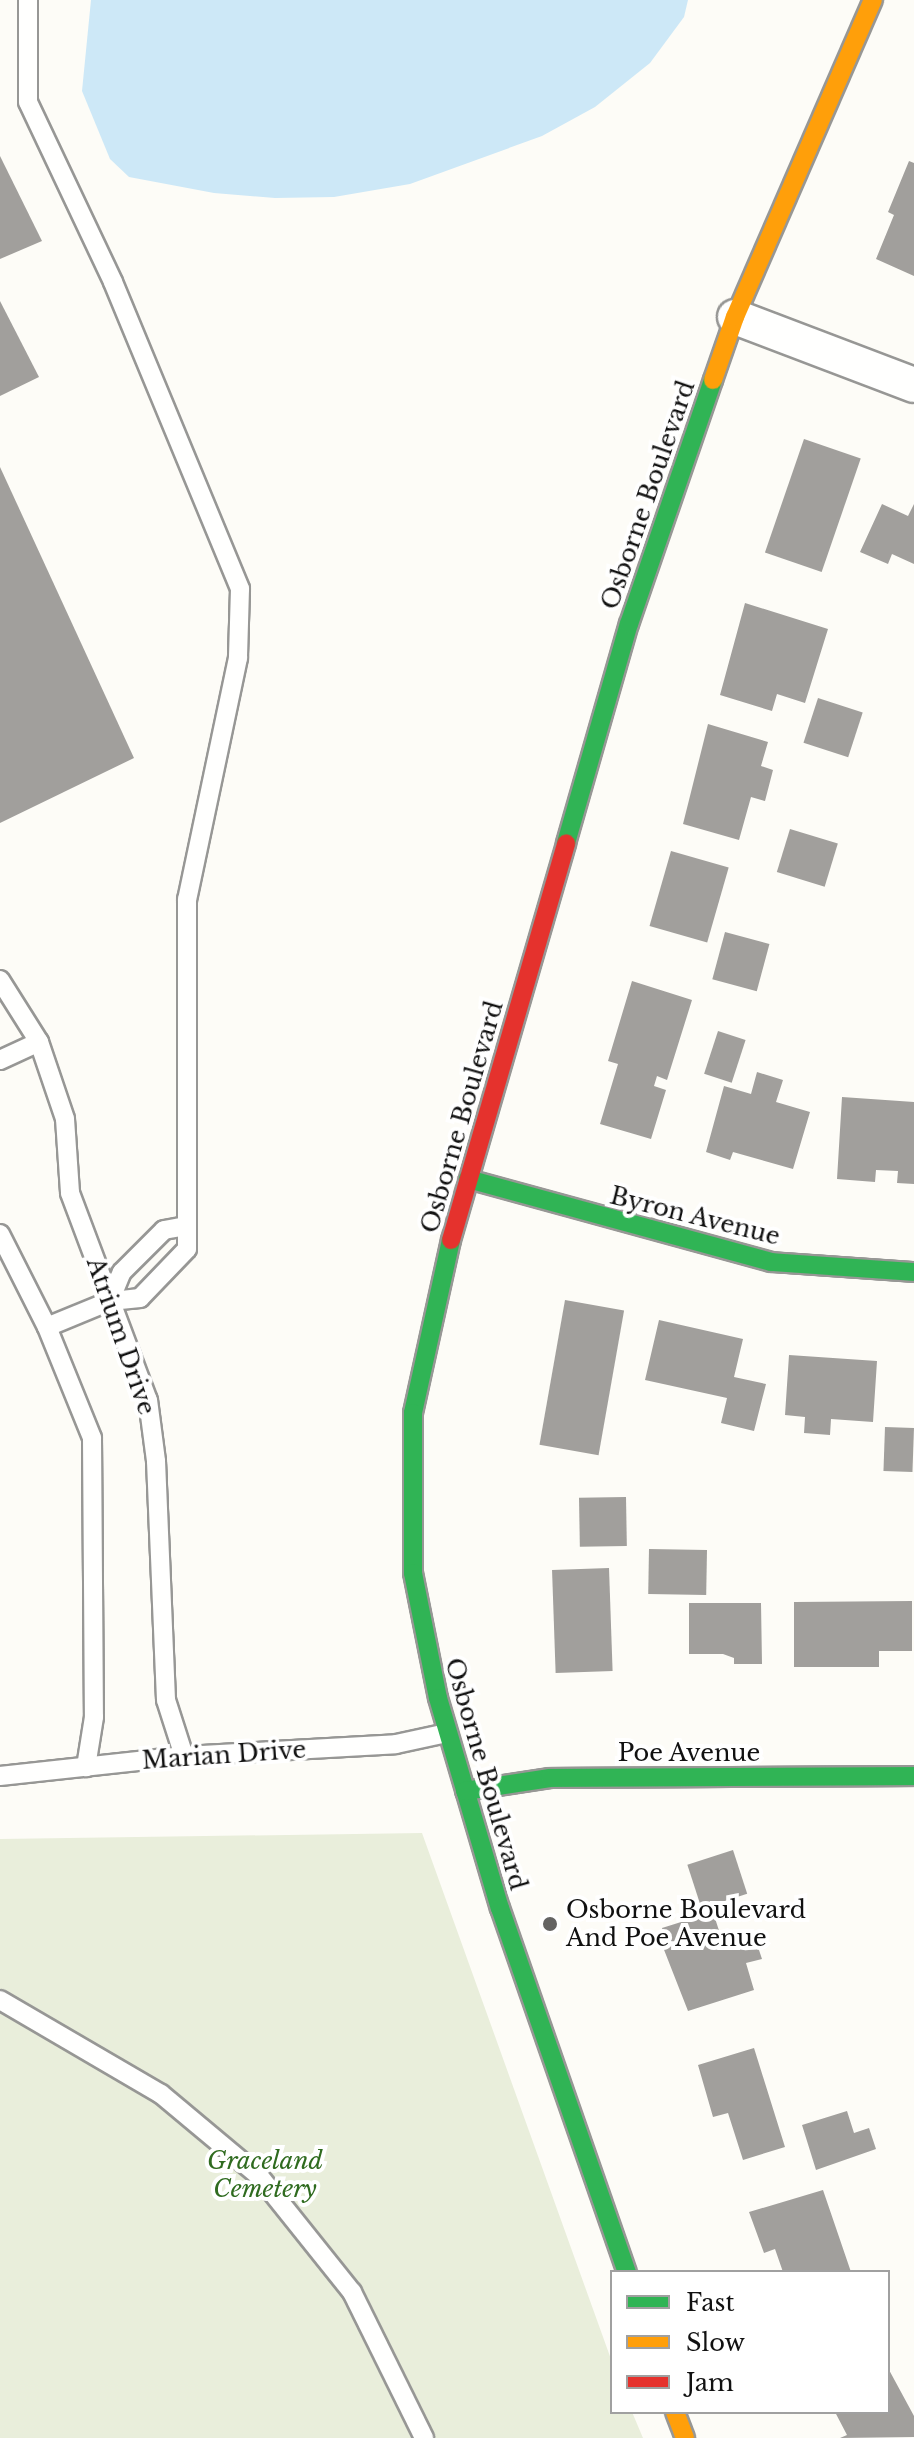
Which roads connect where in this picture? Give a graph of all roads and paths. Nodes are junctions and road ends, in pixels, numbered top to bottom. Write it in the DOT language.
graph roads {
  1 [pos="28,0"];
  2 [pos="873,0"];
  3 [pos="735,317"];
  4 [pos="914,385"];
  5 [pos="0,980"];
  6 [pos="39,1042"];
  7 [pos="0,1060"];
  8 [pos="468,1179"];
  9 [pos="186,1226"];
  10 [pos="0,1234"];
  11 [pos="914,1272"];
  12 [pos="110,1301"];
  13 [pos="47,1327"];
  14 [pos="447,1733"];
  15 [pos="184,1756"];
  16 [pos="86,1767"];
  17 [pos="0,1776"];
  18 [pos="914,1776"];
  19 [pos="465,1791"];
  20 [pos="0,2000"];
  21 [pos="626,2270"];
  22 [pos="676,2414"];
  23 [pos="424,2438"];
  24 [pos="685,2438"];
  1 -- 9 [label="lane"];
  2 -- 3 [label="street, Osborne Boulevard"];
  3 -- 4 [label="street"];
  3 -- 8 [label="street, Osborne Boulevard"];
  5 -- 6 [label="lane, Atrium Drive"];
  6 -- 7 [label="lane"];
  6 -- 12 [label="lane, Atrium Drive"];
  8 -- 11 [label="street, Byron Avenue"];
  8 -- 14 [label="street, Osborne Boulevard"];
  9 -- 12 [label="lane"];
  9 -- 12 [label="lane"];
  10 -- 13 [label="lane"];
  12 -- 13 [label="lane"];
  12 -- 15 [label="lane, Atrium Drive"];
  13 -- 16 [label="lane"];
  14 -- 15 [label="lane, Marian Drive"];
  14 -- 19 [label="street, Osborne Boulevard"];
  15 -- 16 [label="lane, Marian Drive"];
  16 -- 17 [label="lane, Marian Drive"];
  18 -- 19 [label="street, Poe Avenue"];
  19 -- 21 [label="street, Osborne Boulevard"];
  20 -- 23 [label="lane"];
  22 -- 24 [label="street"];
}
